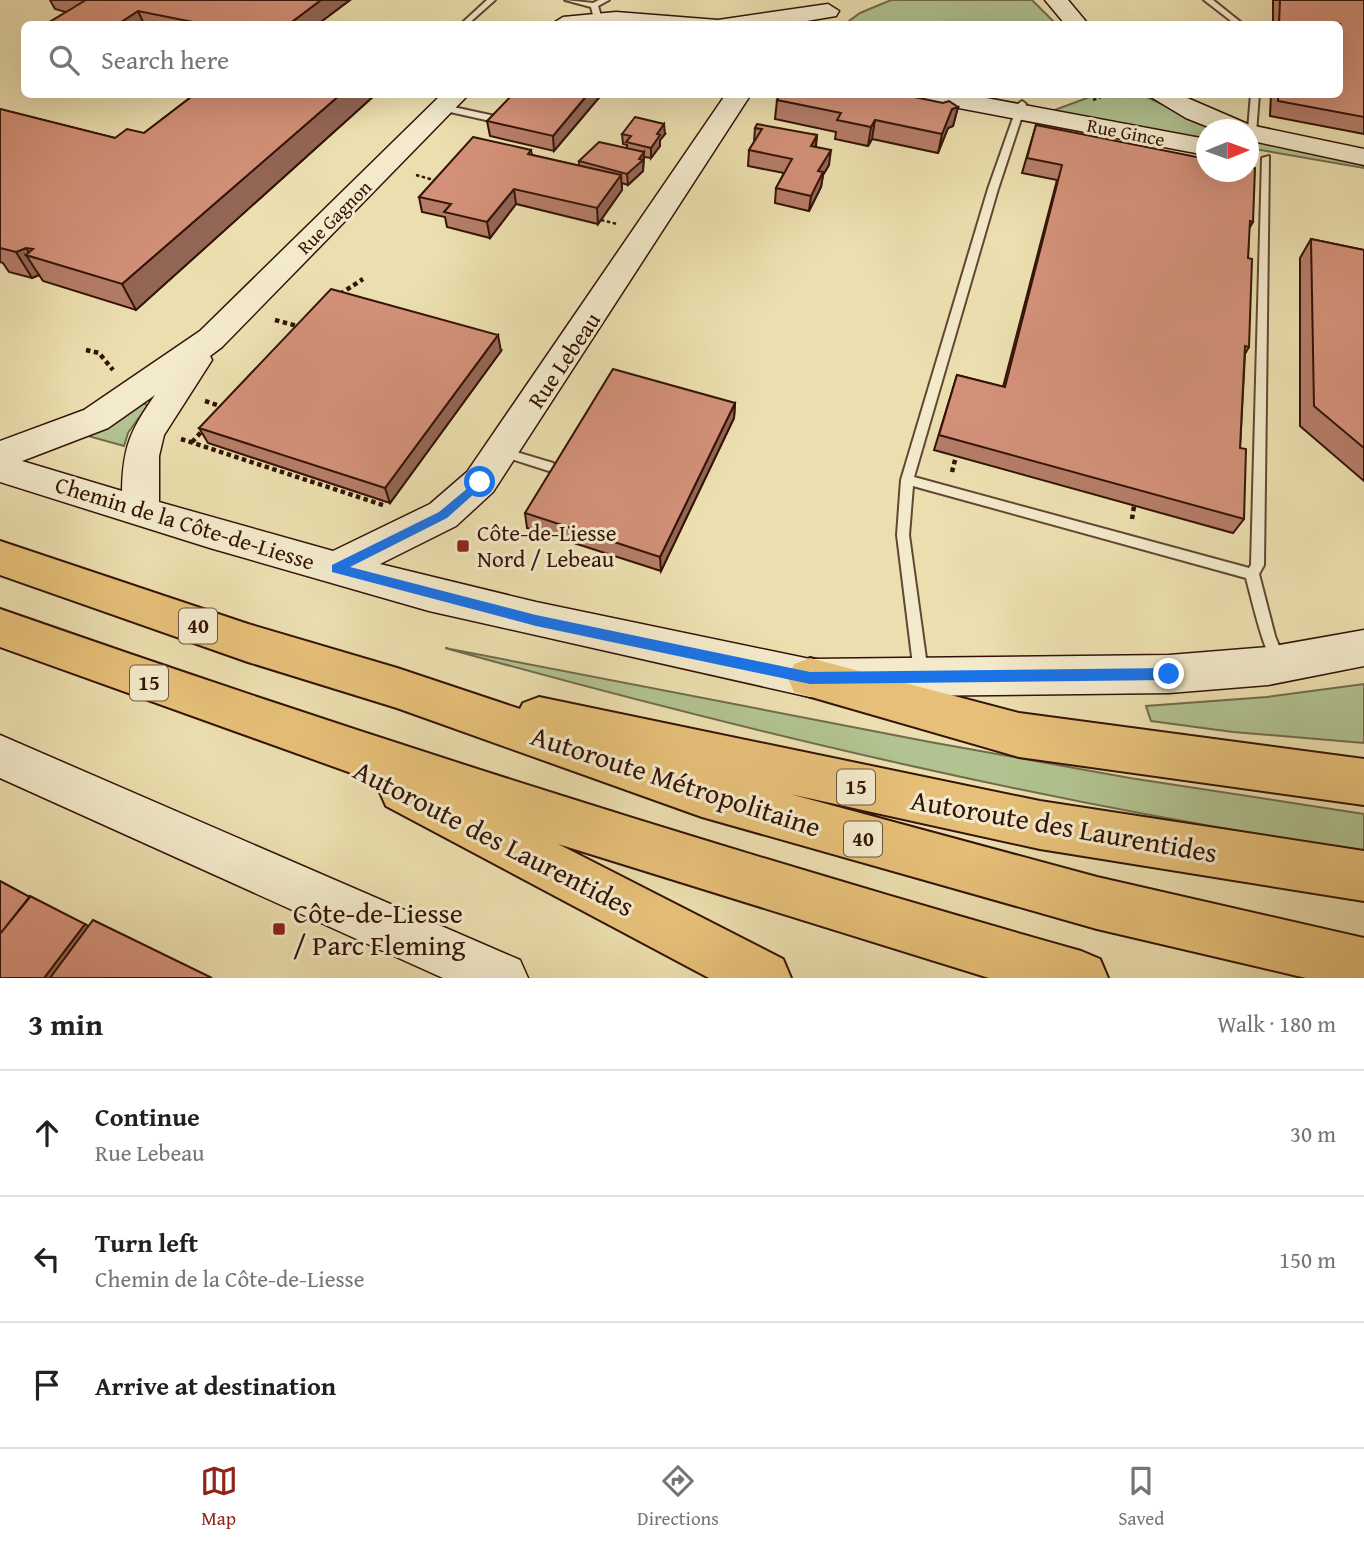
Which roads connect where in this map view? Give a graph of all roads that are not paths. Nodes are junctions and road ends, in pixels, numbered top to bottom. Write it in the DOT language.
graph roads {
  1 [pos="491,0"];
  2 [pos="569,0"];
  3 [pos="854,0"];
  4 [pos="1056,0"];
  5 [pos="1208,0"];
  6 [pos="599,8"];
  7 [pos="828,18"];
  8 [pos="467,21"];
  9 [pos="571,21"];
  10 [pos="688,21"];
  11 [pos="781,21"];
  12 [pos="1074,21"];
  13 [pos="1235,21"];
  14 [pos="736,98"];
  15 [pos="943,98"];
  16 [pos="1060,98"];
  17 [pos="1166,98"];
  18 [pos="1255,98"];
  19 [pos="451,101"];
  20 [pos="1020,108"];
  21 [pos="1207,119"];
  22 [pos="1253,119"];
  23 [pos="504,121"];
  24 [pos="1259,142"];
  25 [pos="1259,143"];
  26 [pos="1196,145"];
  27 [pos="1364,157"];
  28 [pos="1364,175"];
  29 [pos="1252,182"];
  30 [pos="211,339"];
  31 [pos="503,452"];
  32 [pos="0,455"];
  33 [pos="549,466"];
  34 [pos="0,468"];
  35 [pos="907,480"];
  36 [pos="140,511"];
  37 [pos="0,558"];
  38 [pos="336,568"];
  39 [pos="1252,574"];
  40 [pos="0,628"];
  41 [pos="1364,648"];
  42 [pos="1280,664"];
  43 [pos="922,676"];
  44 [pos="810,678"];
  45 [pos="397,688"];
  46 [pos="299,736"];
  47 [pos="0,756"];
  48 [pos="1364,782"];
  49 [pos="1364,876"];
  50 [pos="1364,965"];
  51 [pos="502,978"];
  52 [pos="764,978"];
  53 [pos="1081,978"];
  1 -- 8 [label="lane"];
  2 -- 6 [label="lane"];
  3 -- 7 [label="street"];
  4 -- 12 [label="street"];
  5 -- 13 [label="lane"];
  6 -- 9 [label="street"];
  6 -- 10 [label="street"];
  7 -- 11 [label="street"];
  14 -- 31 [label="street, Rue Lebeau"];
  15 -- 20 [label="street, Rue Gince"];
  16 -- 20 [label="street"];
  17 -- 21 [label="street, Rue Gince"];
  18 -- 22 [label="lane"];
  19 -- 23 [label="lane"];
  19 -- 30 [label="street, Rue Gagnon"];
  20 -- 26 [label="street, Rue Gince"];
  20 -- 35 [label="lane"];
  24 -- 27 [label="street, Rue Gince"];
  25 -- 28 [label="street, Rue Gince"];
  29 -- 39 [label="lane"];
  30 -- 32 [label="street, Rue Gagnon"];
  30 -- 36 [label="street, Rue Gagnon"];
  31 -- 33 [label="lane"];
  31 -- 38 [label="street, Rue Lebeau"];
  34 -- 36 [label="street, Chemin de la Côte-de-Liesse"];
  35 -- 39 [label="lane"];
  35 -- 43 [label="lane"];
  36 -- 38 [label="street, Chemin de la Côte-de-Liesse"];
  37 -- 45 [label="highway, Autoroute Métropolitaine / 40"];
  38 -- 44 [label="street, Chemin de la Côte-de-Liesse"];
  39 -- 42 [label="lane"];
  40 -- 46 [label="highway, 15"];
  41 -- 42 [label="street, Chemin de la Côte-de-Liesse"];
  42 -- 43 [label="street, Chemin de la Côte-de-Liesse"];
  43 -- 44 [label="street, Chemin de la Côte-de-Liesse"];
  44 -- 48 [label="highway"];
  45 -- 49 [label="highway, Autoroute des Laurentides / 15"];
  45 -- 50 [label="highway, Autoroute Métropolitaine / 40"];
  46 -- 52 [label="highway, Autoroute des Laurentides / 15"];
  46 -- 53 [label="highway"];
  47 -- 51 [label="street"];
}
